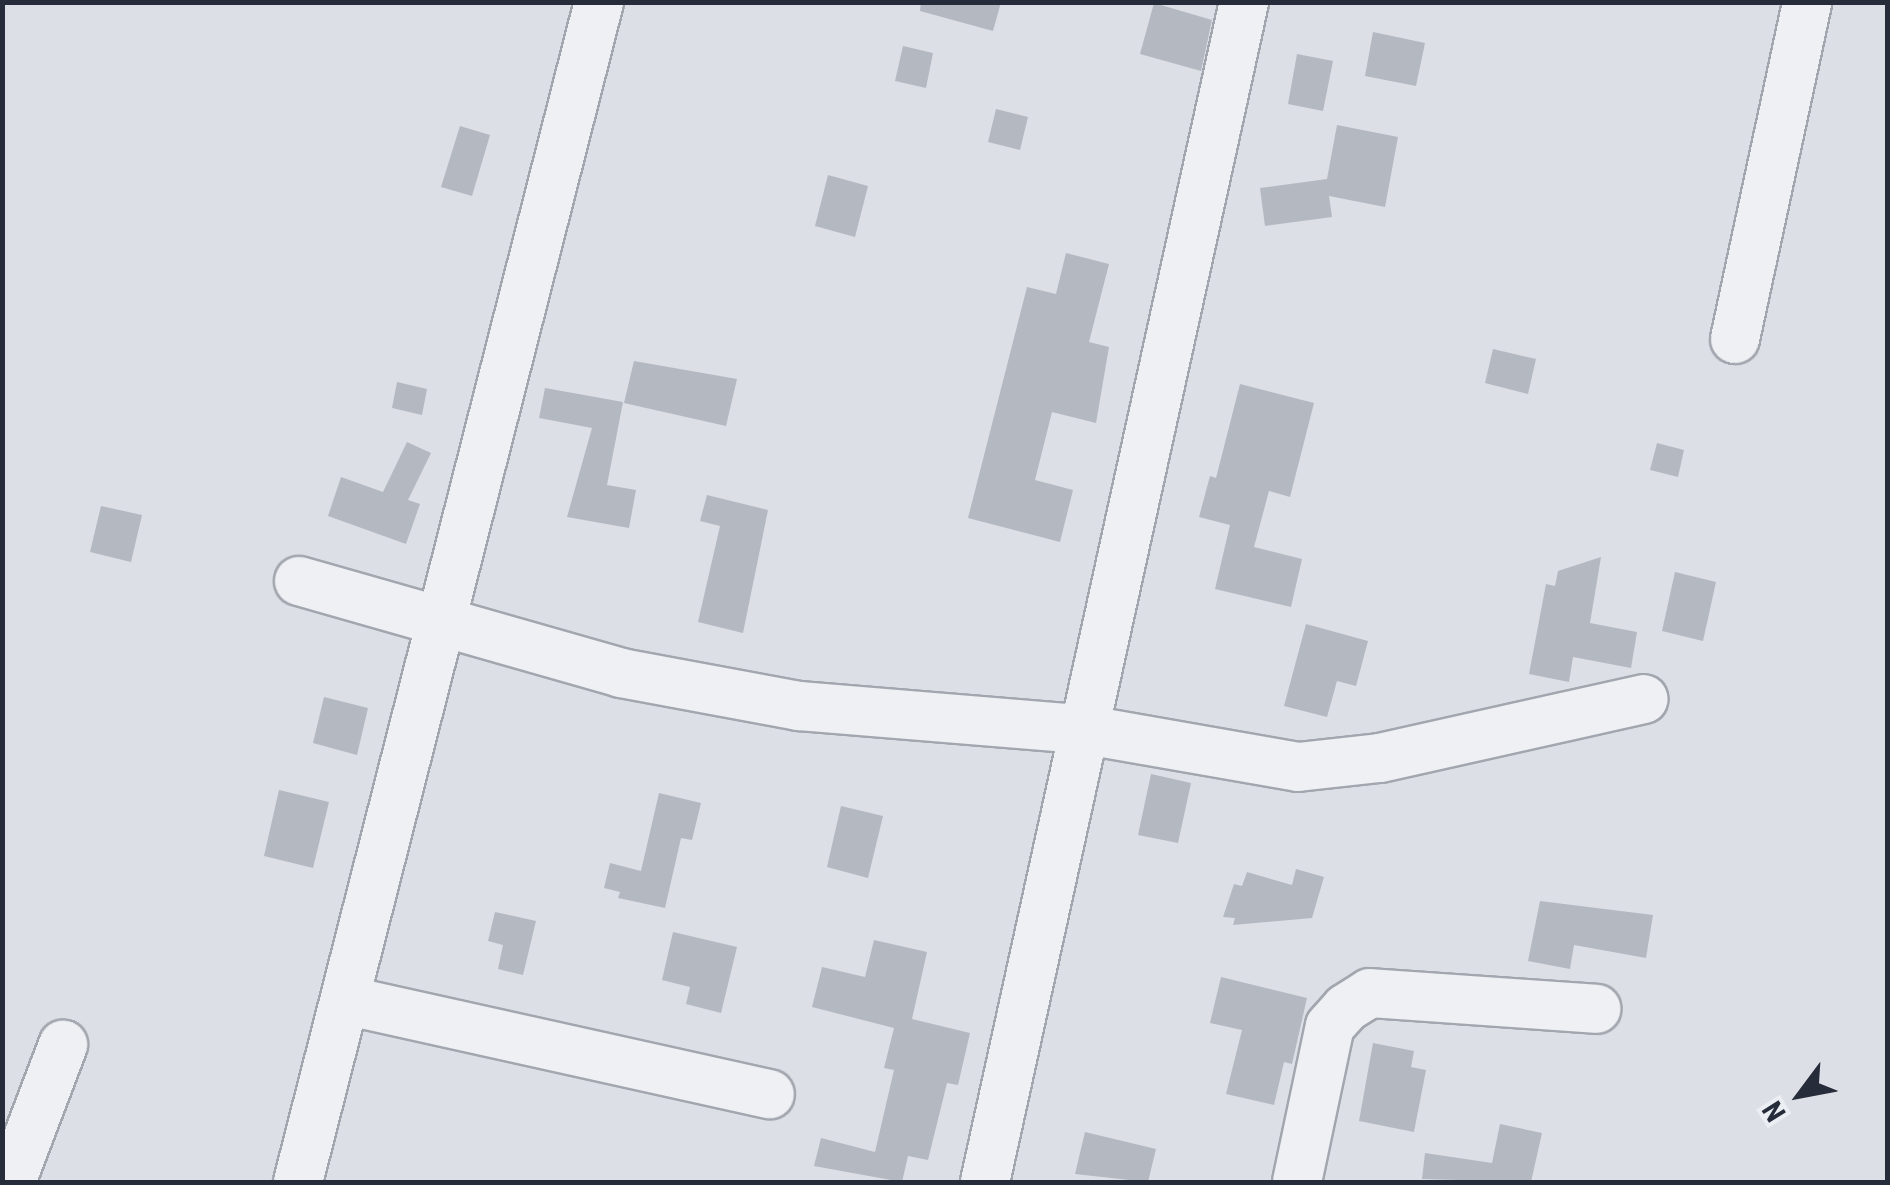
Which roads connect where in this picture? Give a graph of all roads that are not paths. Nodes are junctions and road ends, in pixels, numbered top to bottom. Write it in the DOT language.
graph roads {
  1 [pos="599,2"];
  2 [pos="1244,2"];
  3 [pos="1808,2"];
  4 [pos="1735,339"];
  5 [pos="300,581"];
  6 [pos="438,621"];
  7 [pos="1643,699"];
  8 [pos="1081,729"];
  9 [pos="349,1000"];
  10 [pos="1596,1010"];
  11 [pos="63,1045"];
  12 [pos="770,1094"];
  13 [pos="11,1182"];
  14 [pos="298,1182"];
  15 [pos="985,1182"];
  16 [pos="1298,1182"];
  1 -- 6 [label="street"];
  2 -- 8 [label="street"];
  3 -- 4 [label="street"];
  5 -- 6 [label="street"];
  6 -- 8 [label="street"];
  6 -- 9 [label="street"];
  7 -- 8 [label="street"];
  8 -- 15 [label="street"];
  9 -- 12 [label="street"];
  9 -- 14 [label="street"];
  10 -- 16 [label="street"];
  11 -- 13 [label="street"];
}
